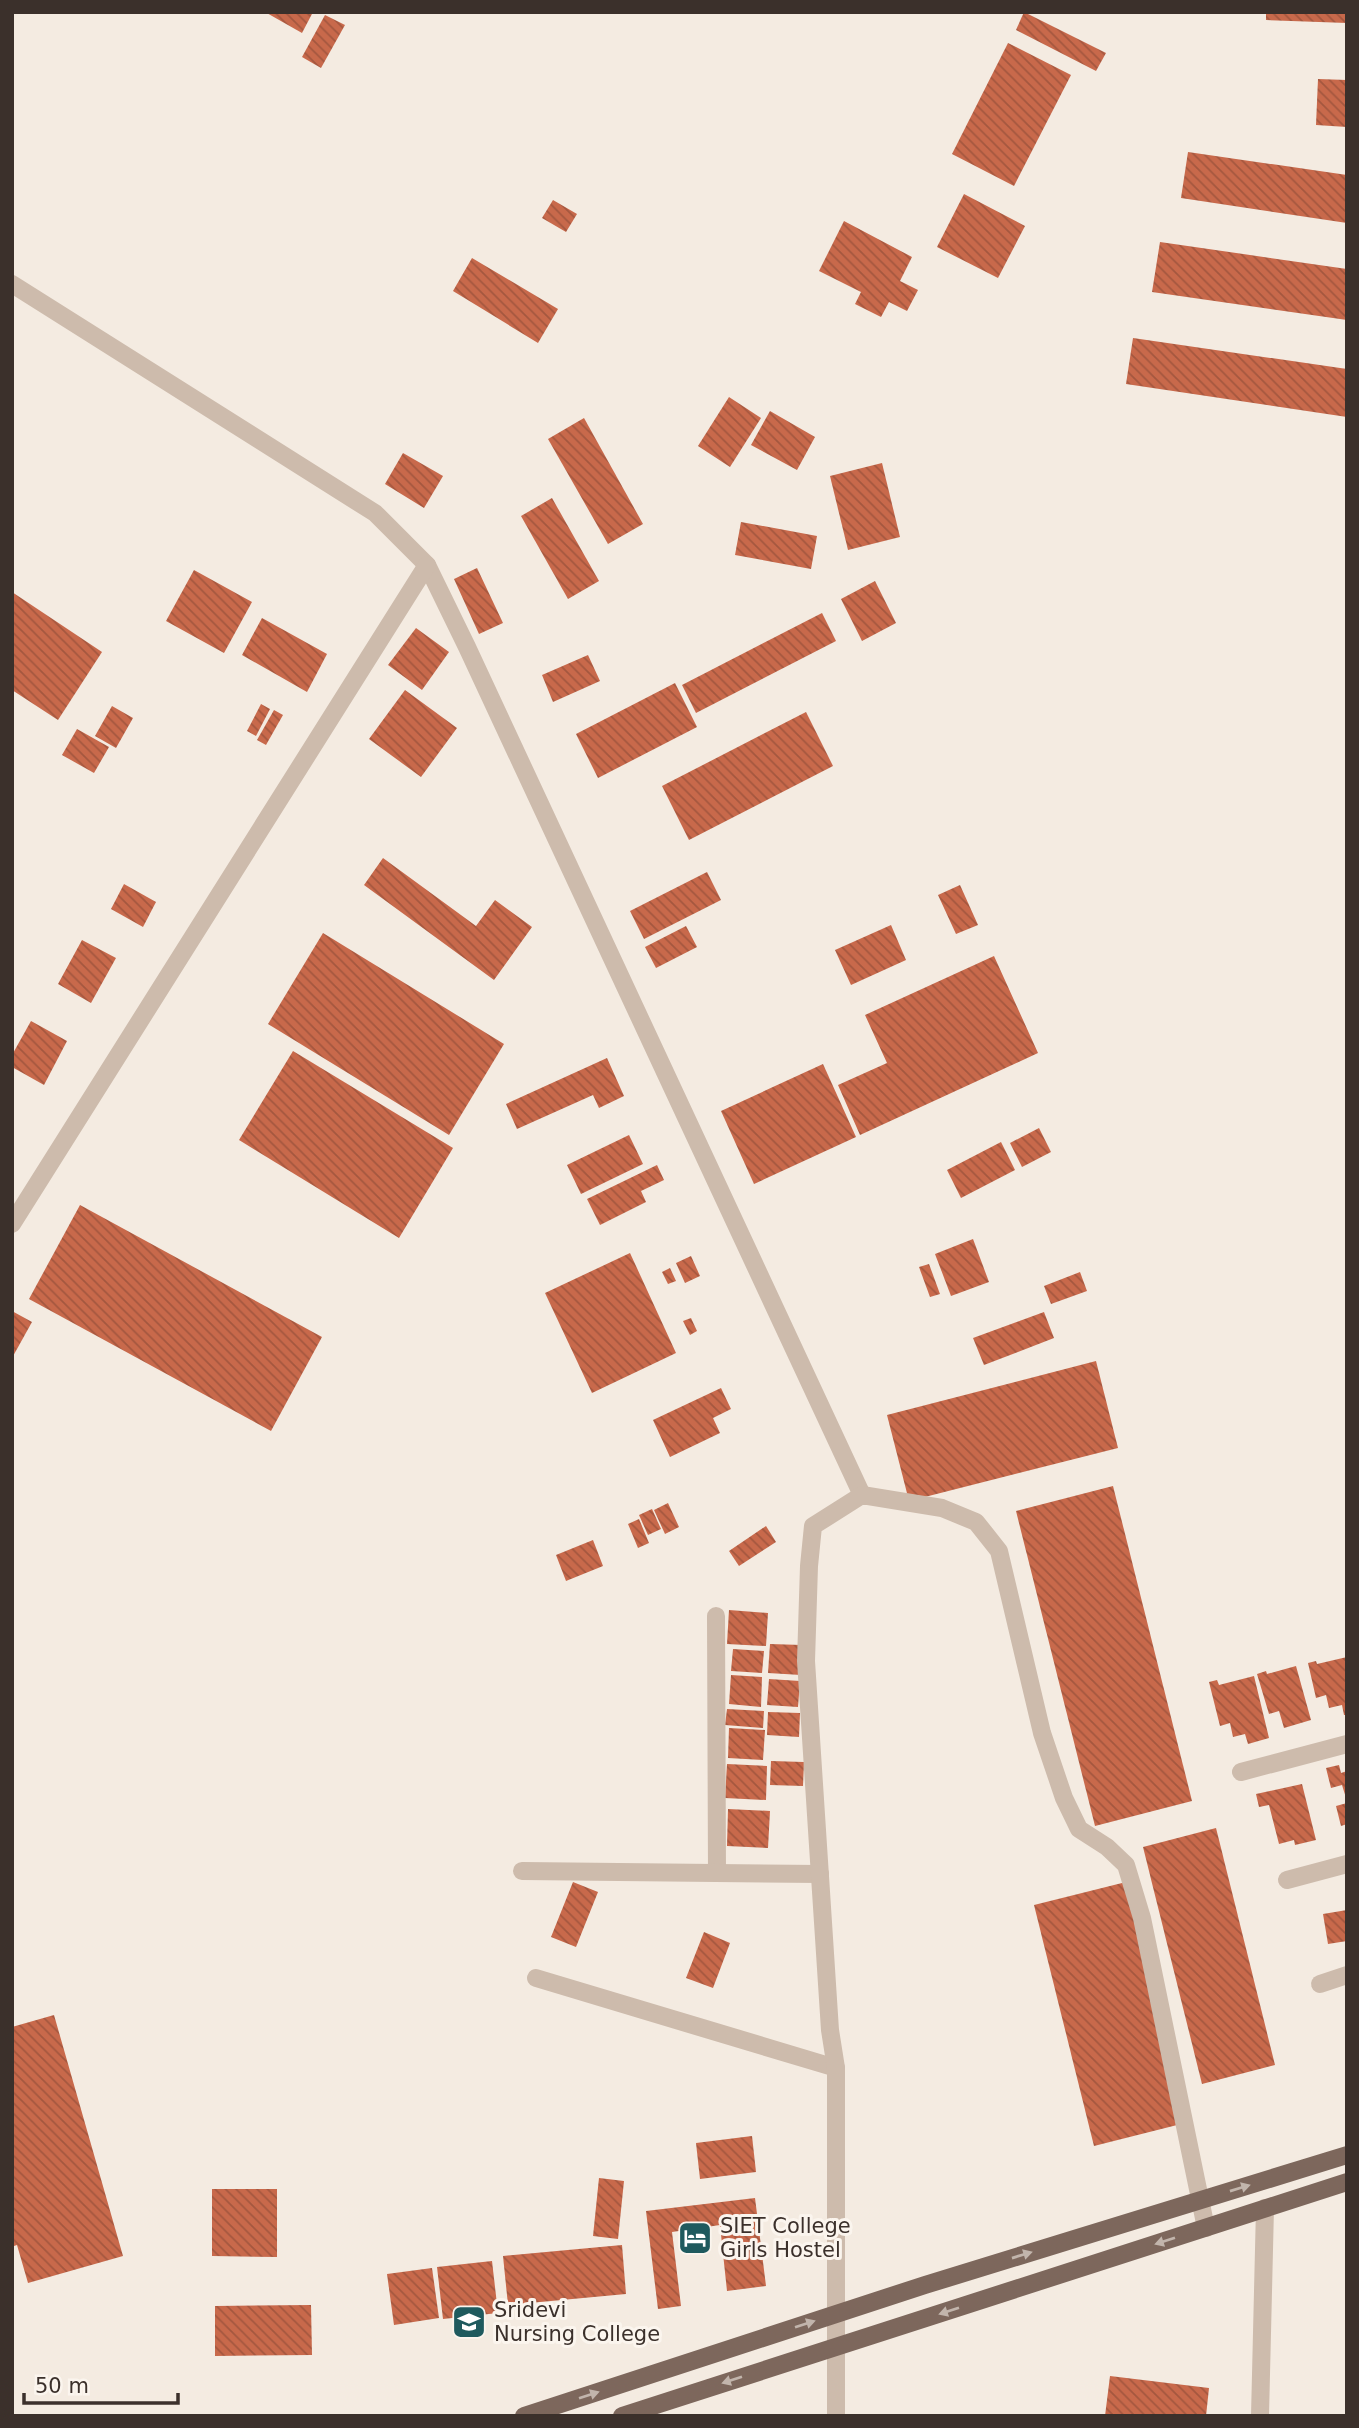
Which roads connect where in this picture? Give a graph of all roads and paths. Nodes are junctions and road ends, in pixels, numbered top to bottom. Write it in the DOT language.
graph roads {
  1 [pos="12,284"];
  2 [pos="427,565"];
  3 [pos="12,1224"];
  4 [pos="862,1495"];
  5 [pos="716,1616"];
  6 [pos="1347,1744"];
  7 [pos="1241,1772"];
  8 [pos="1347,1864"];
  9 [pos="522,1871"];
  10 [pos="717,1873"];
  11 [pos="820,1874"];
  12 [pos="1287,1880"];
  13 [pos="1347,1975"];
  14 [pos="536,1978"];
  15 [pos="1320,1984"];
  16 [pos="836,2068"];
  17 [pos="1347,2155"];
  18 [pos="1347,2182"];
  19 [pos="1200,2200"];
  20 [pos="1265,2208"];
  21 [pos="1206,2228"];
  22 [pos="835,2315"];
  23 [pos="836,2347"];
  24 [pos="524,2416"];
  25 [pos="622,2416"];
  26 [pos="836,2416"];
  27 [pos="1260,2416"];
  1 -- 2 [label="street"];
  2 -- 3 [label="street"];
  2 -- 4 [label="street"];
  4 -- 11 [label="street"];
  4 -- 19 [label="street"];
  5 -- 10 [label="street"];
  6 -- 7 [label="street"];
  8 -- 12 [label="street"];
  9 -- 10 [label="street"];
  10 -- 11 [label="street"];
  11 -- 16 [label="street"];
  13 -- 15 [label="street"];
  14 -- 16 [label="street"];
  16 -- 22 [label="street"];
  19 -- 17 [label="main road, one-way"];
  18 -- 20 [label="main road"];
  19 -- 21 [label="street"];
  22 -- 19 [label="main road, one-way"];
  20 -- 21 [label="main road"];
  20 -- 27 [label="street"];
  21 -- 23 [label="main road, one-way"];
  22 -- 23 [label="street"];
  24 -- 22 [label="main road, one-way"];
  23 -- 25 [label="main road, one-way"];
  23 -- 26 [label="street"];
}
